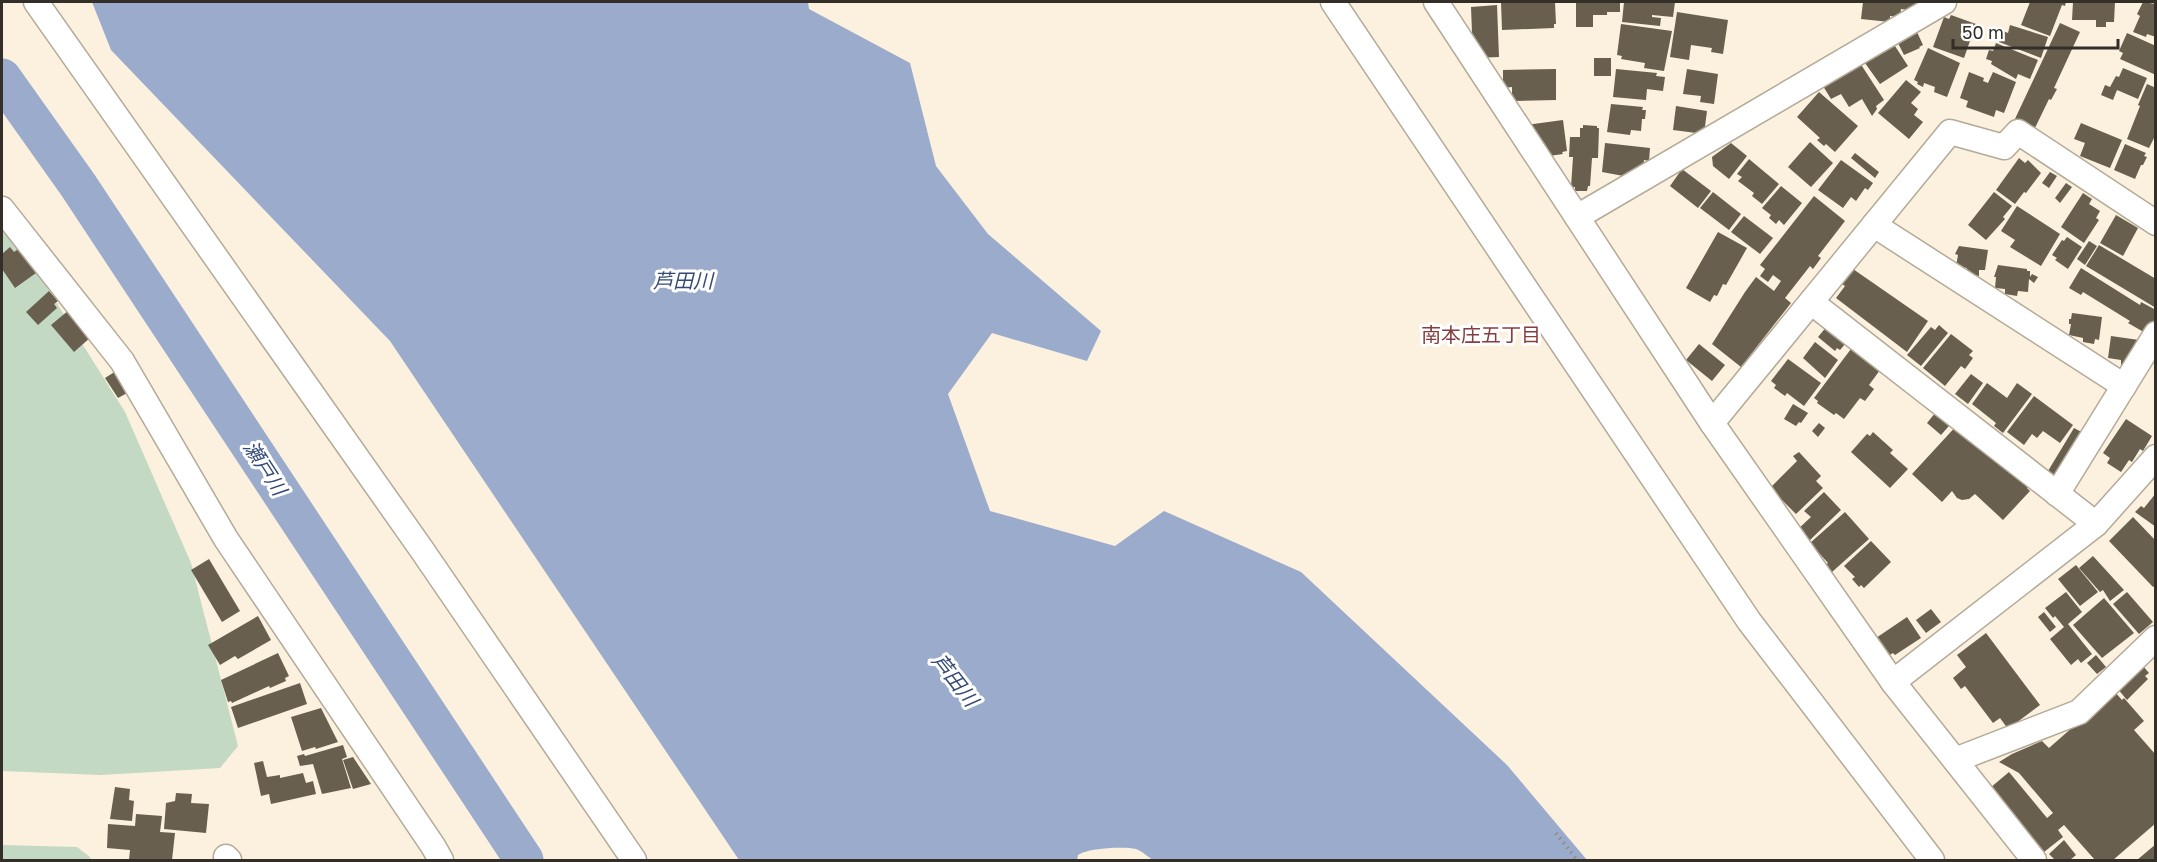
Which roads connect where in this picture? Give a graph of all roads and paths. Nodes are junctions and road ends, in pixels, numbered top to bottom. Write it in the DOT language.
graph roads {
  1 [pos="36,2"];
  2 [pos="44,2"];
  3 [pos="1333,2"];
  4 [pos="1436,2"];
  5 [pos="1944,2"];
  6 [pos="54,28"];
  7 [pos="2,209"];
  8 [pos="1577,217"];
  9 [pos="2156,223"];
  10 [pos="1874,225"];
  11 [pos="1811,302"];
  12 [pos="2156,334"];
  13 [pos="2124,386"];
  14 [pos="1712,423"];
  15 [pos="2156,458"];
  16 [pos="2057,494"];
  17 [pos="2096,524"];
  18 [pos="2156,638"];
  19 [pos="1893,682"];
  20 [pos="1954,760"];
  21 [pos="1556,833"];
  22 [pos="441,861"];
  23 [pos="634,861"];
  24 [pos="1577,861"];
  25 [pos="1932,861"];
  26 [pos="2034,861"];
  1 -- 6 [label="street"];
  2 -- 6 [label="street"];
  3 -- 25 [label="street"];
  4 -- 8 [label="street"];
  5 -- 8 [label="street"];
  6 -- 23 [label="street"];
  7 -- 22 [label="street"];
  8 -- 14 [label="street"];
  9 -- 10 [label="street"];
  10 -- 11 [label="street"];
  10 -- 13 [label="street"];
  11 -- 14 [label="street"];
  11 -- 16 [label="street"];
  12 -- 13 [label="street"];
  13 -- 16 [label="street"];
  14 -- 19 [label="street"];
  15 -- 17 [label="street"];
  16 -- 17 [label="street"];
  17 -- 19 [label="street"];
  18 -- 20 [label="street"];
  19 -- 20 [label="street"];
  20 -- 26 [label="street"];
  21 -- 24 [label="path"];
}
